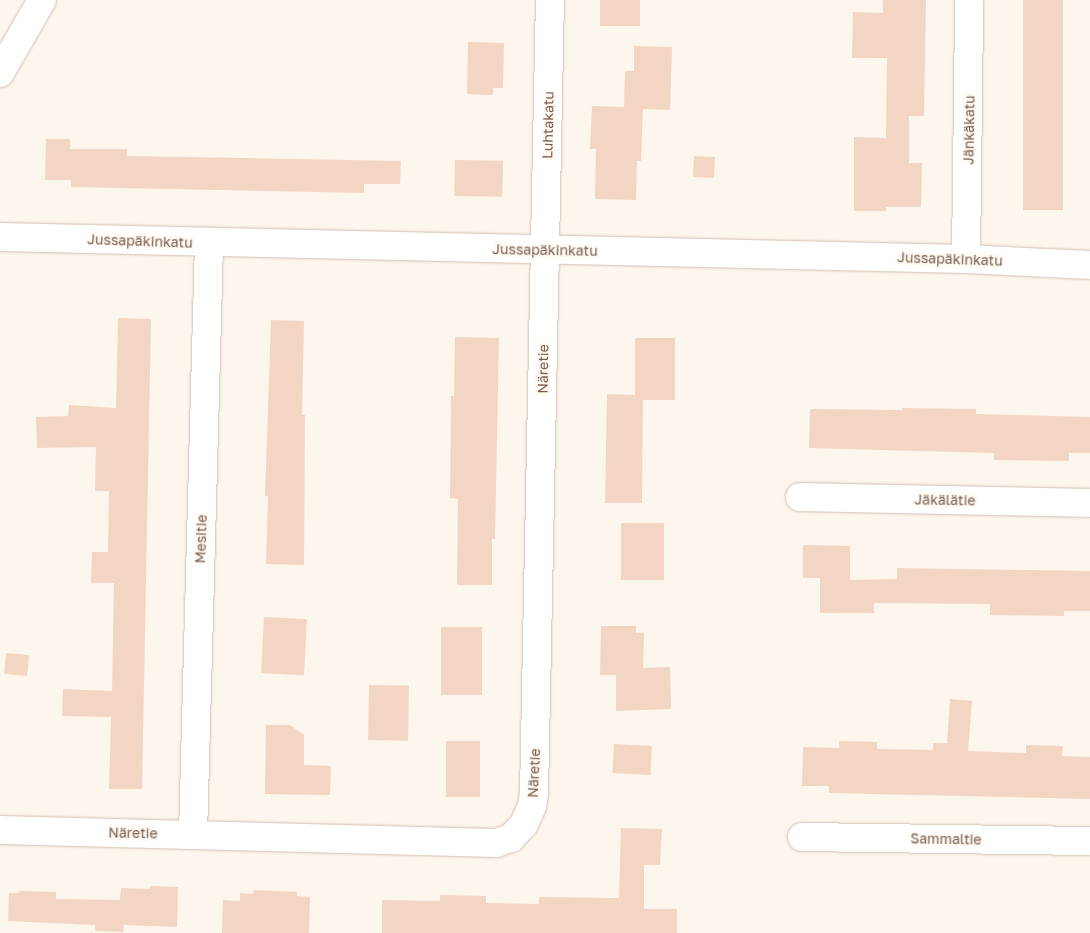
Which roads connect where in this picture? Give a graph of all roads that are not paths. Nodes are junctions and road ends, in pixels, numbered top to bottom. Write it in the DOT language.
graph roads {
  1 [pos="42,0"];
  2 [pos="550,0"];
  3 [pos="969,0"];
  4 [pos="0,73"];
  5 [pos="0,237"];
  6 [pos="209,243"];
  7 [pos="546,250"];
  8 [pos="966,259"];
  9 [pos="1090,265"];
  10 [pos="800,497"];
  11 [pos="1090,503"];
  12 [pos="0,830"];
  13 [pos="193,835"];
  14 [pos="802,837"];
  15 [pos="1090,841"];
  1 -- 4 [label="street"];
  2 -- 7 [label="street, Luhtakatu"];
  3 -- 8 [label="street, Jänkäkatu"];
  5 -- 6 [label="street, Jussapäkinkatu"];
  6 -- 7 [label="street, Jussapäkinkatu"];
  6 -- 13 [label="street, Mesitie"];
  7 -- 8 [label="street, Jussapäkinkatu"];
  7 -- 13 [label="street, Näretie"];
  8 -- 9 [label="street, Jussapäkinkatu"];
  10 -- 11 [label="street, Jäkälätie"];
  12 -- 13 [label="street, Näretie"];
  14 -- 15 [label="street, Sammaltie"];
}
